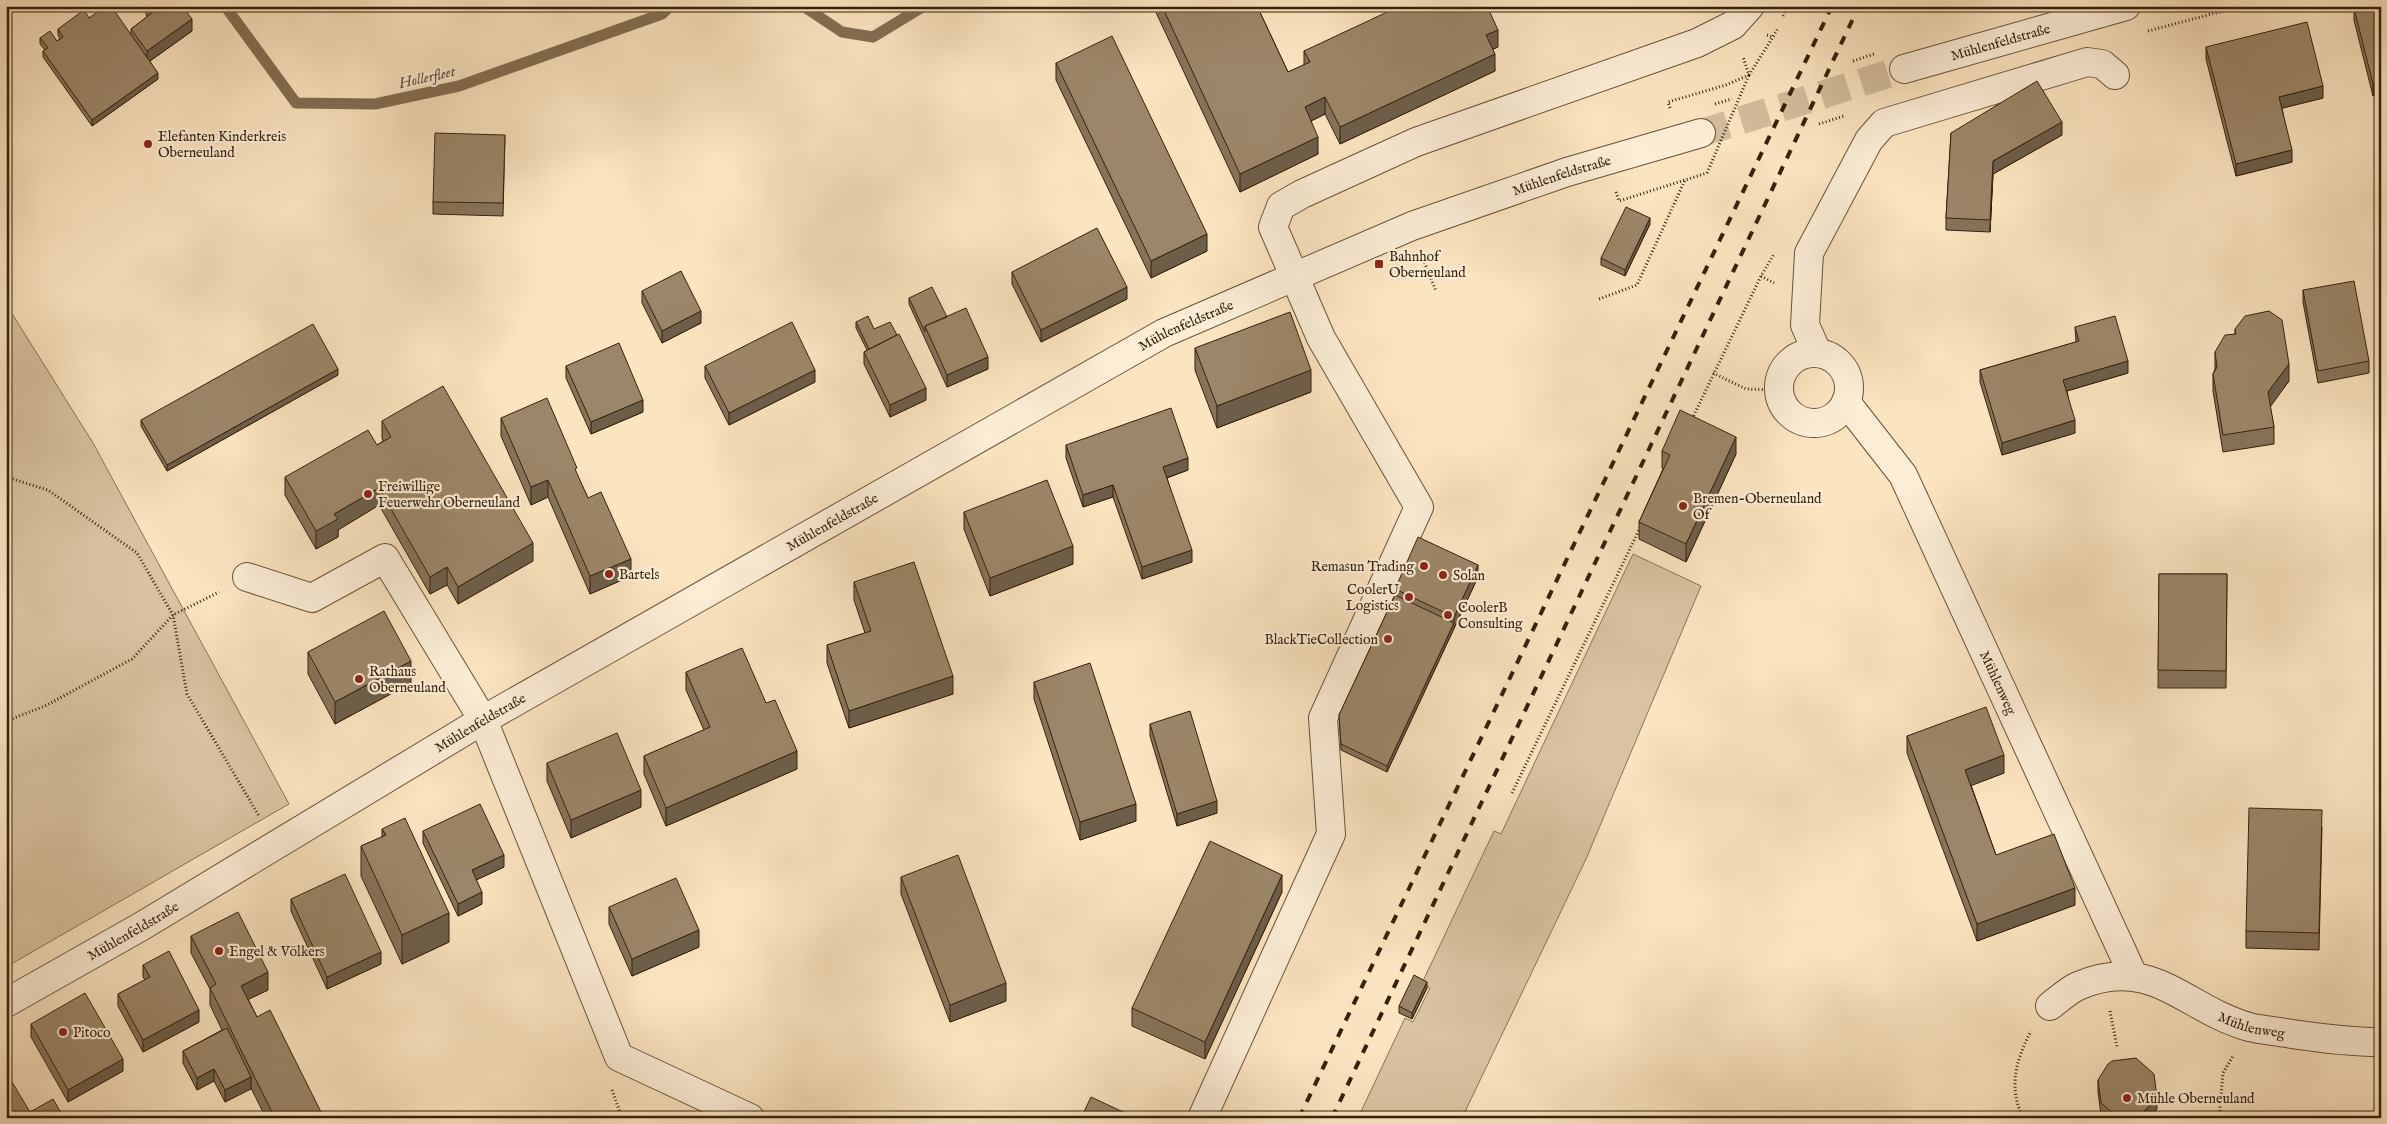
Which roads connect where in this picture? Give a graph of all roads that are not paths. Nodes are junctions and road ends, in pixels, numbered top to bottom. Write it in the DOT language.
graph roads {
  1 [pos="1750,6"];
  2 [pos="2126,6"];
  3 [pos="1904,70"];
  4 [pos="2114,75"];
  5 [pos="1701,133"];
  6 [pos="1294,277"];
  7 [pos="1817,352"];
  8 [pos="1846,402"];
  9 [pos="247,577"];
  10 [pos="483,720"];
  11 [pos="2133,975"];
  12 [pos="6,1003"];
  13 [pos="2050,1006"];
  14 [pos="2381,1042"];
  15 [pos="750,1118"];
  16 [pos="1202,1118"];
  1 -- 6 [label="street"];
  2 -- 3 [label="street, Mühlenfeldstraße"];
  4 -- 7 [label="street"];
  5 -- 6 [label="street, Mühlenfeldstraße"];
  6 -- 10 [label="street, Mühlenfeldstraße"];
  6 -- 16 [label="street"];
  7 -- 8 [label="street"];
  7 -- 8 [label="street"];
  8 -- 11 [label="street, Mühlenweg"];
  9 -- 10 [label="street"];
  10 -- 12 [label="street, Mühlenfeldstraße"];
  10 -- 15 [label="street"];
  11 -- 13 [label="street, Mühlenweg"];
  11 -- 14 [label="street, Mühlenweg"];
}
